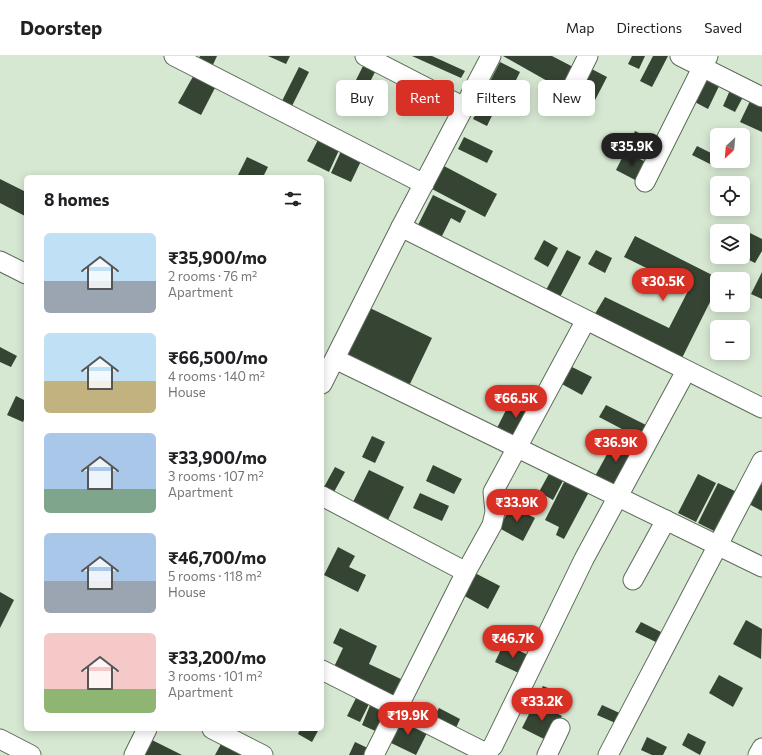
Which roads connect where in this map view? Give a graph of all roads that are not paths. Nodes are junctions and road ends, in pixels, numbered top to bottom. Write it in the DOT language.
graph roads {
  1 [pos="174,56"];
  2 [pos="365,56"];
  3 [pos="491,56"];
  4 [pos="588,56"];
  5 [pos="680,56"];
  6 [pos="705,61"];
  7 [pos="478,80"];
  8 [pos="575,80"];
  9 [pos="762,97"];
  10 [pos="462,105"];
  11 [pos="462,110"];
  12 [pos="645,182"];
  13 [pos="424,184"];
  14 [pos="401,227"];
  15 [pos="0,261"];
  16 [pos="24,273"];
  17 [pos="586,320"];
  18 [pos="335,359"];
  19 [pos="686,371"];
  20 [pos="324,380"];
  21 [pos="762,408"];
  22 [pos="518,448"];
  23 [pos="762,460"];
  24 [pos="618,496"];
  25 [pos="324,497"];
  26 [pos="666,520"];
  27 [pos="718,546"];
  28 [pos="762,567"];
  29 [pos="466,572"];
  30 [pos="633,580"];
  31 [pos="324,671"];
  32 [pos="397,706"];
  33 [pos="560,728"];
  34 [pos="146,731"];
  35 [pos="216,731"];
  36 [pos="0,739"];
  37 [pos="762,748"];
  38 [pos="30,755"];
  39 [pos="134,755"];
  40 [pos="263,755"];
  41 [pos="374,755"];
  42 [pos="547,755"];
  43 [pos="608,755"];
  44 [pos="758,755"];
  1 -- 13 [label="street"];
  2 -- 10 [label="street"];
  3 -- 7 [label="street"];
  4 -- 8 [label="street"];
  5 -- 6 [label="street"];
  6 -- 9 [label="street"];
  6 -- 12 [label="street"];
  11 -- 13 [label="street"];
  13 -- 14 [label="street"];
  14 -- 17 [label="street"];
  14 -- 18 [label="street"];
  15 -- 16 [label="street"];
  17 -- 19 [label="street"];
  17 -- 22 [label="street"];
  18 -- 20 [label="street"];
  18 -- 22 [label="street"];
  19 -- 21 [label="street"];
  19 -- 24 [label="street"];
  22 -- 24 [label="street"];
  22 -- 29 [label="street"];
  23 -- 27 [label="street"];
  24 -- 26 [label="street"];
  24 -- 32 [label="street"];
  25 -- 29 [label="street"];
  26 -- 27 [label="street"];
  26 -- 30 [label="street"];
  27 -- 28 [label="street"];
  27 -- 43 [label="street"];
  29 -- 32 [label="street"];
  31 -- 32 [label="street"];
  32 -- 41 [label="street"];
  33 -- 42 [label="street"];
  34 -- 39 [label="street"];
  35 -- 40 [label="street"];
  36 -- 38 [label="street"];
  37 -- 44 [label="street"];
}
